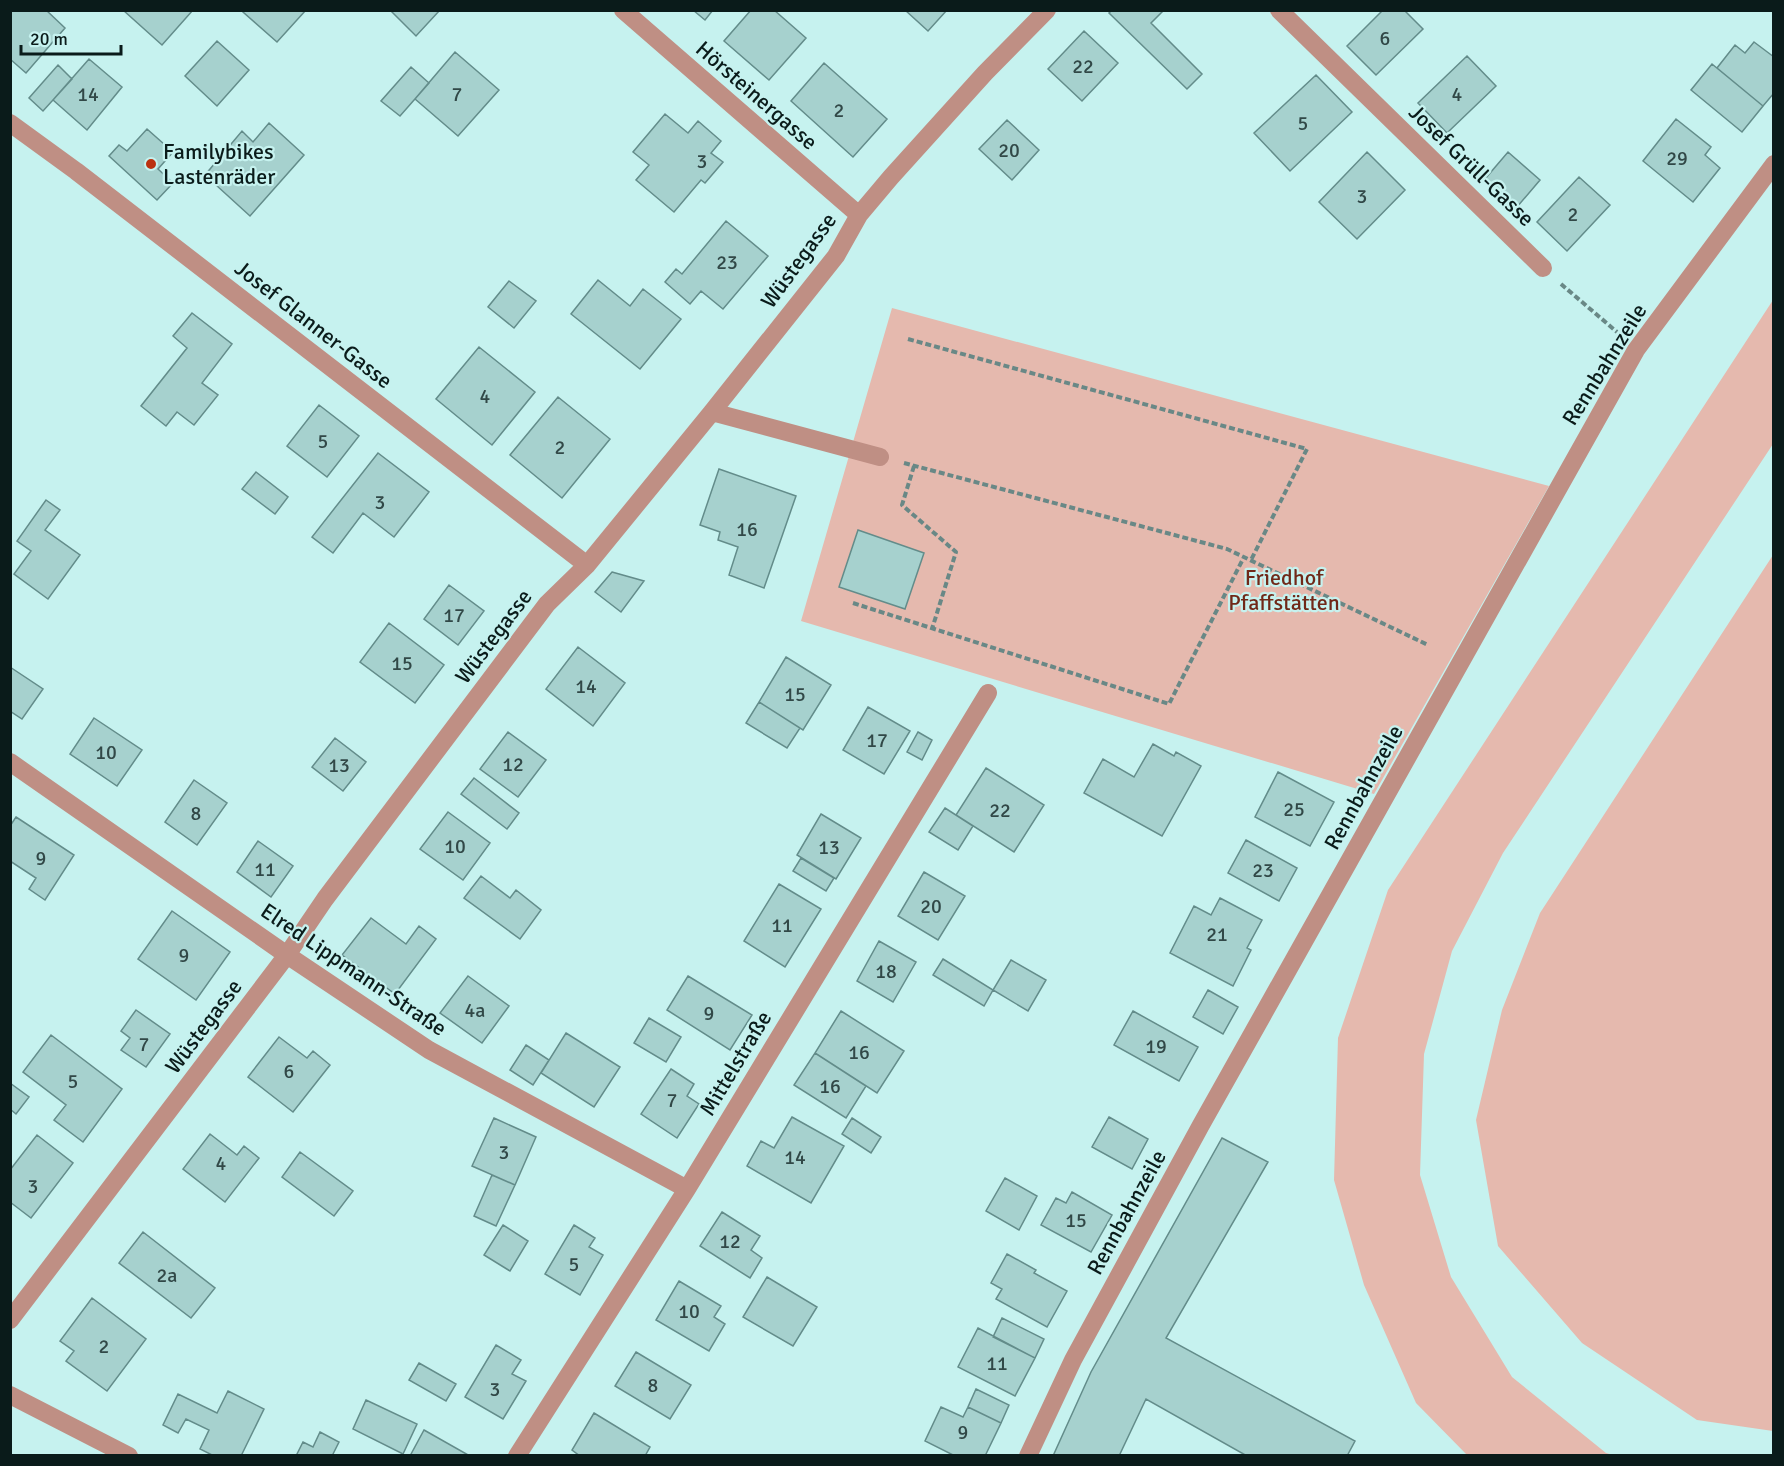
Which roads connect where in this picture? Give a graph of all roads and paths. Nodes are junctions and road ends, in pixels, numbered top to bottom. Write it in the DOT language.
graph roads {
  1 [pos="623,10"];
  2 [pos="1047,10"];
  3 [pos="1279,10"];
  4 [pos="10,123"];
  5 [pos="1773,164"];
  6 [pos="859,215"];
  7 [pos="1543,268"];
  8 [pos="908,339"];
  9 [pos="1636,350"];
  10 [pos="712,412"];
  11 [pos="880,457"];
  12 [pos="914,466"];
  13 [pos="1245,557"];
  14 [pos="1251,560"];
  15 [pos="587,565"];
  16 [pos="853,603"];
  17 [pos="932,629"];
  18 [pos="1428,645"];
  19 [pos="988,693"];
  20 [pos="10,762"];
  21 [pos="287,955"];
  22 [pos="687,1189"];
  23 [pos="10,1320"];
  24 [pos="10,1395"];
  25 [pos="129,1455"];
  26 [pos="517,1455"];
  27 [pos="1028,1455"];
  1 -- 6 [label="street, Hörsteinergasse"];
  2 -- 6 [label="street, Wüstegasse"];
  3 -- 7 [label="street, Josef Grüll-Gasse"];
  4 -- 15 [label="street, Josef Glanner-Gasse"];
  5 -- 9 [label="street, Rennbahnzeile"];
  6 -- 10 [label="street, Wüstegasse"];
  7 -- 9 [label="path"];
  8 -- 14 [label="path"];
  9 -- 27 [label="street, Rennbahnzeile"];
  10 -- 11 [label="street"];
  10 -- 15 [label="street, Wüstegasse"];
  11 -- 12 [label="path"];
  12 -- 13 [label="path"];
  12 -- 17 [label="path"];
  13 -- 14 [label="path"];
  13 -- 17 [label="path"];
  14 -- 18 [label="path"];
  15 -- 21 [label="street, Wüstegasse"];
  16 -- 17 [label="path"];
  19 -- 22 [label="street, Mittelstraße"];
  20 -- 21 [label="street, Elred Lippmann-Straße"];
  21 -- 22 [label="street, Elred Lippmann-Straße"];
  21 -- 23 [label="street, Wüstegasse"];
  22 -- 26 [label="street, Mittelstraße"];
  24 -- 25 [label="street"];
}
